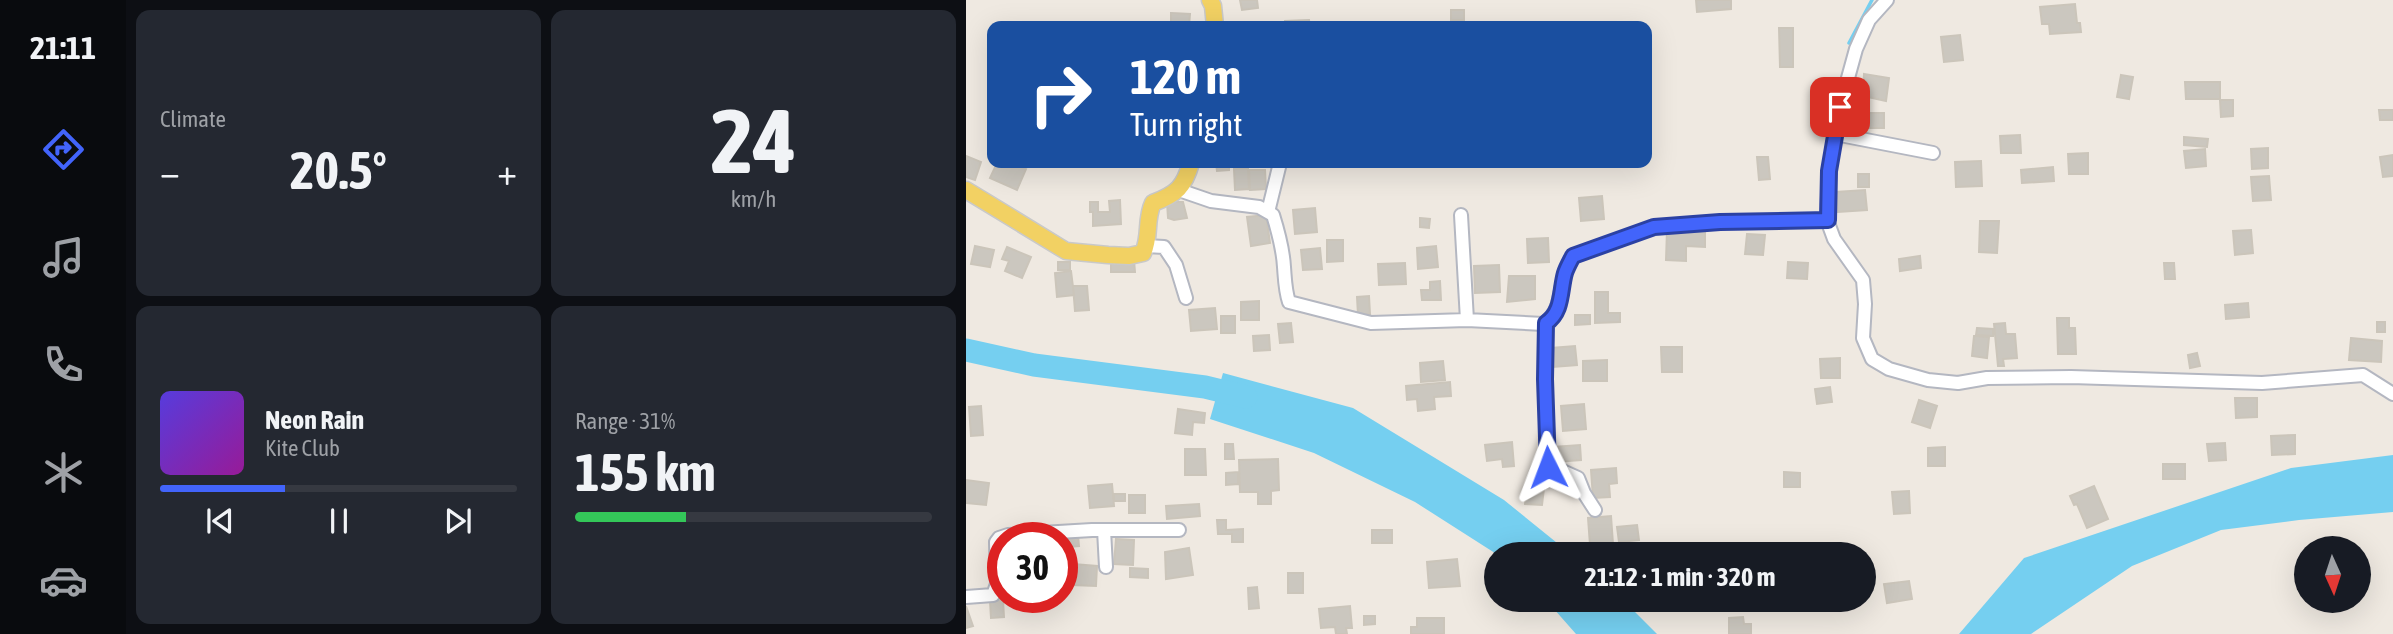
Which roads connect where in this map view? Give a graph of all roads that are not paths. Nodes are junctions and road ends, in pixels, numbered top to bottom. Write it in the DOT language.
graph roads {
  1 [pos="1210,0"];
  2 [pos="1888,0"];
  3 [pos="1215,21"];
  4 [pos="1835,134"];
  5 [pos="1933,153"];
  6 [pos="1189,168"];
  7 [pos="1279,168"];
  8 [pos="966,190"];
  9 [pos="1179,190"];
  10 [pos="1268,212"];
  11 [pos="1461,215"];
  12 [pos="1828,220"];
  13 [pos="1146,246"];
  14 [pos="1186,298"];
  15 [pos="1467,320"];
  16 [pos="1546,323"];
  17 [pos="2393,394"];
  18 [pos="1595,510"];
  19 [pos="1104,530"];
  20 [pos="1178,530"];
  21 [pos="1106,567"];
  22 [pos="966,597"];
  1 -- 3 [label="main road"];
  2 -- 4 [label="street"];
  4 -- 5 [label="street"];
  4 -- 12 [label="street"];
  6 -- 9 [label="main road"];
  7 -- 10 [label="street"];
  8 -- 13 [label="main road"];
  9 -- 10 [label="street"];
  9 -- 13 [label="main road"];
  10 -- 15 [label="street"];
  11 -- 15 [label="street"];
  12 -- 16 [label="street"];
  12 -- 17 [label="street"];
  13 -- 14 [label="street"];
  15 -- 16 [label="street"];
  16 -- 18 [label="street"];
  19 -- 20 [label="street"];
  19 -- 21 [label="street"];
  19 -- 22 [label="street"];
}
